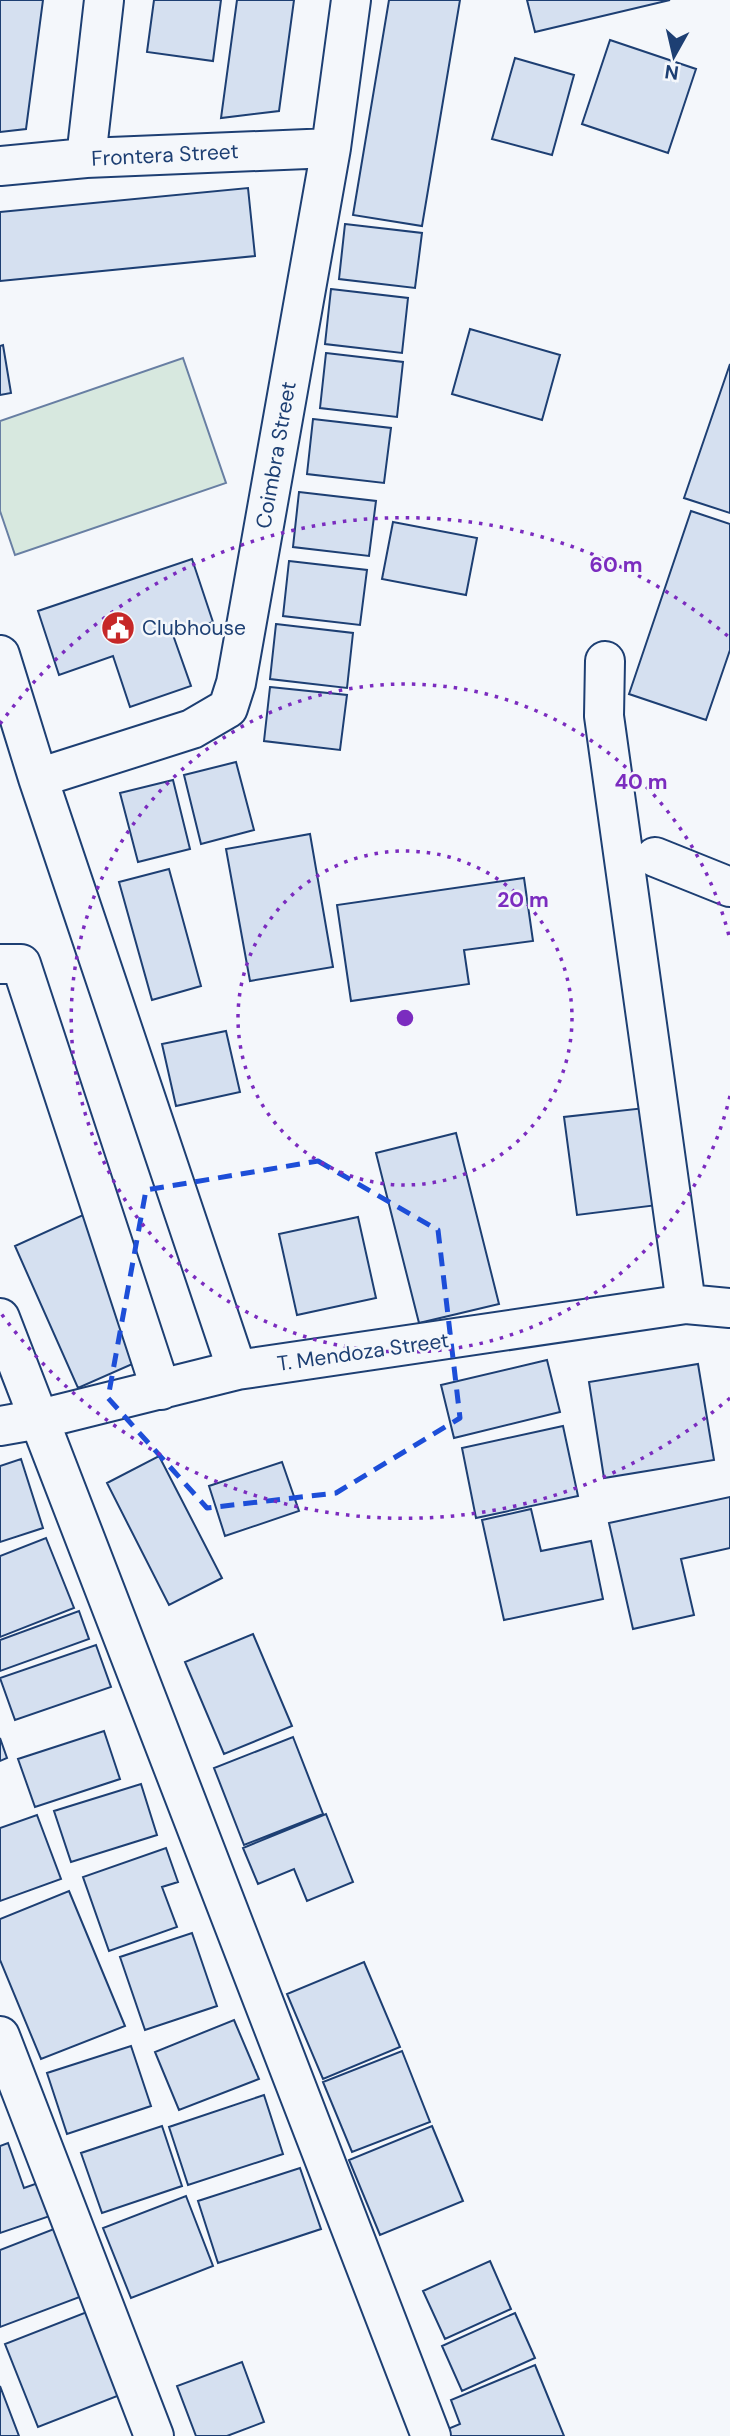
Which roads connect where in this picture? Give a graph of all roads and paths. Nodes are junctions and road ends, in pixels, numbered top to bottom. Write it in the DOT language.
graph roads {
  1 [pos="104,0"];
  2 [pos="351,0"];
  3 [pos="331,148"];
  4 [pos="86,158"];
  5 [pos="0,166"];
  6 [pos="0,655"];
  7 [pos="605,661"];
  8 [pos="38,778"];
  9 [pos="655,857"];
  10 [pos="730,887"];
  11 [pos="0,964"];
  12 [pos="686,1304"];
  13 [pos="730,1308"];
  14 [pos="0,1318"];
  15 [pos="237,1370"];
  16 [pos="160,1390"];
  17 [pos="40,1419"];
  18 [pos="0,1426"];
  19 [pos="0,2036"];
  20 [pos="154,2436"];
  21 [pos="431,2436"];
  1 -- 4 [label="street"];
  2 -- 3 [label="street, Coimbra Street"];
  3 -- 4 [label="street, Frontera Street"];
  3 -- 8 [label="street, Coimbra Street"];
  4 -- 5 [label="street, Frontera Street"];
  6 -- 8 [label="street"];
  7 -- 12 [label="street"];
  8 -- 15 [label="street"];
  9 -- 10 [label="street"];
  11 -- 16 [label="street"];
  12 -- 13 [label="street, T. Mendoza Street"];
  12 -- 15 [label="street, T. Mendoza Street"];
  14 -- 17 [label="street"];
  15 -- 16 [label="street, T. Mendoza Street"];
  16 -- 17 [label="street, T. Mendoza Street"];
  17 -- 18 [label="street, T. Mendoza Street"];
  17 -- 21 [label="street"];
  19 -- 20 [label="street"];
}
